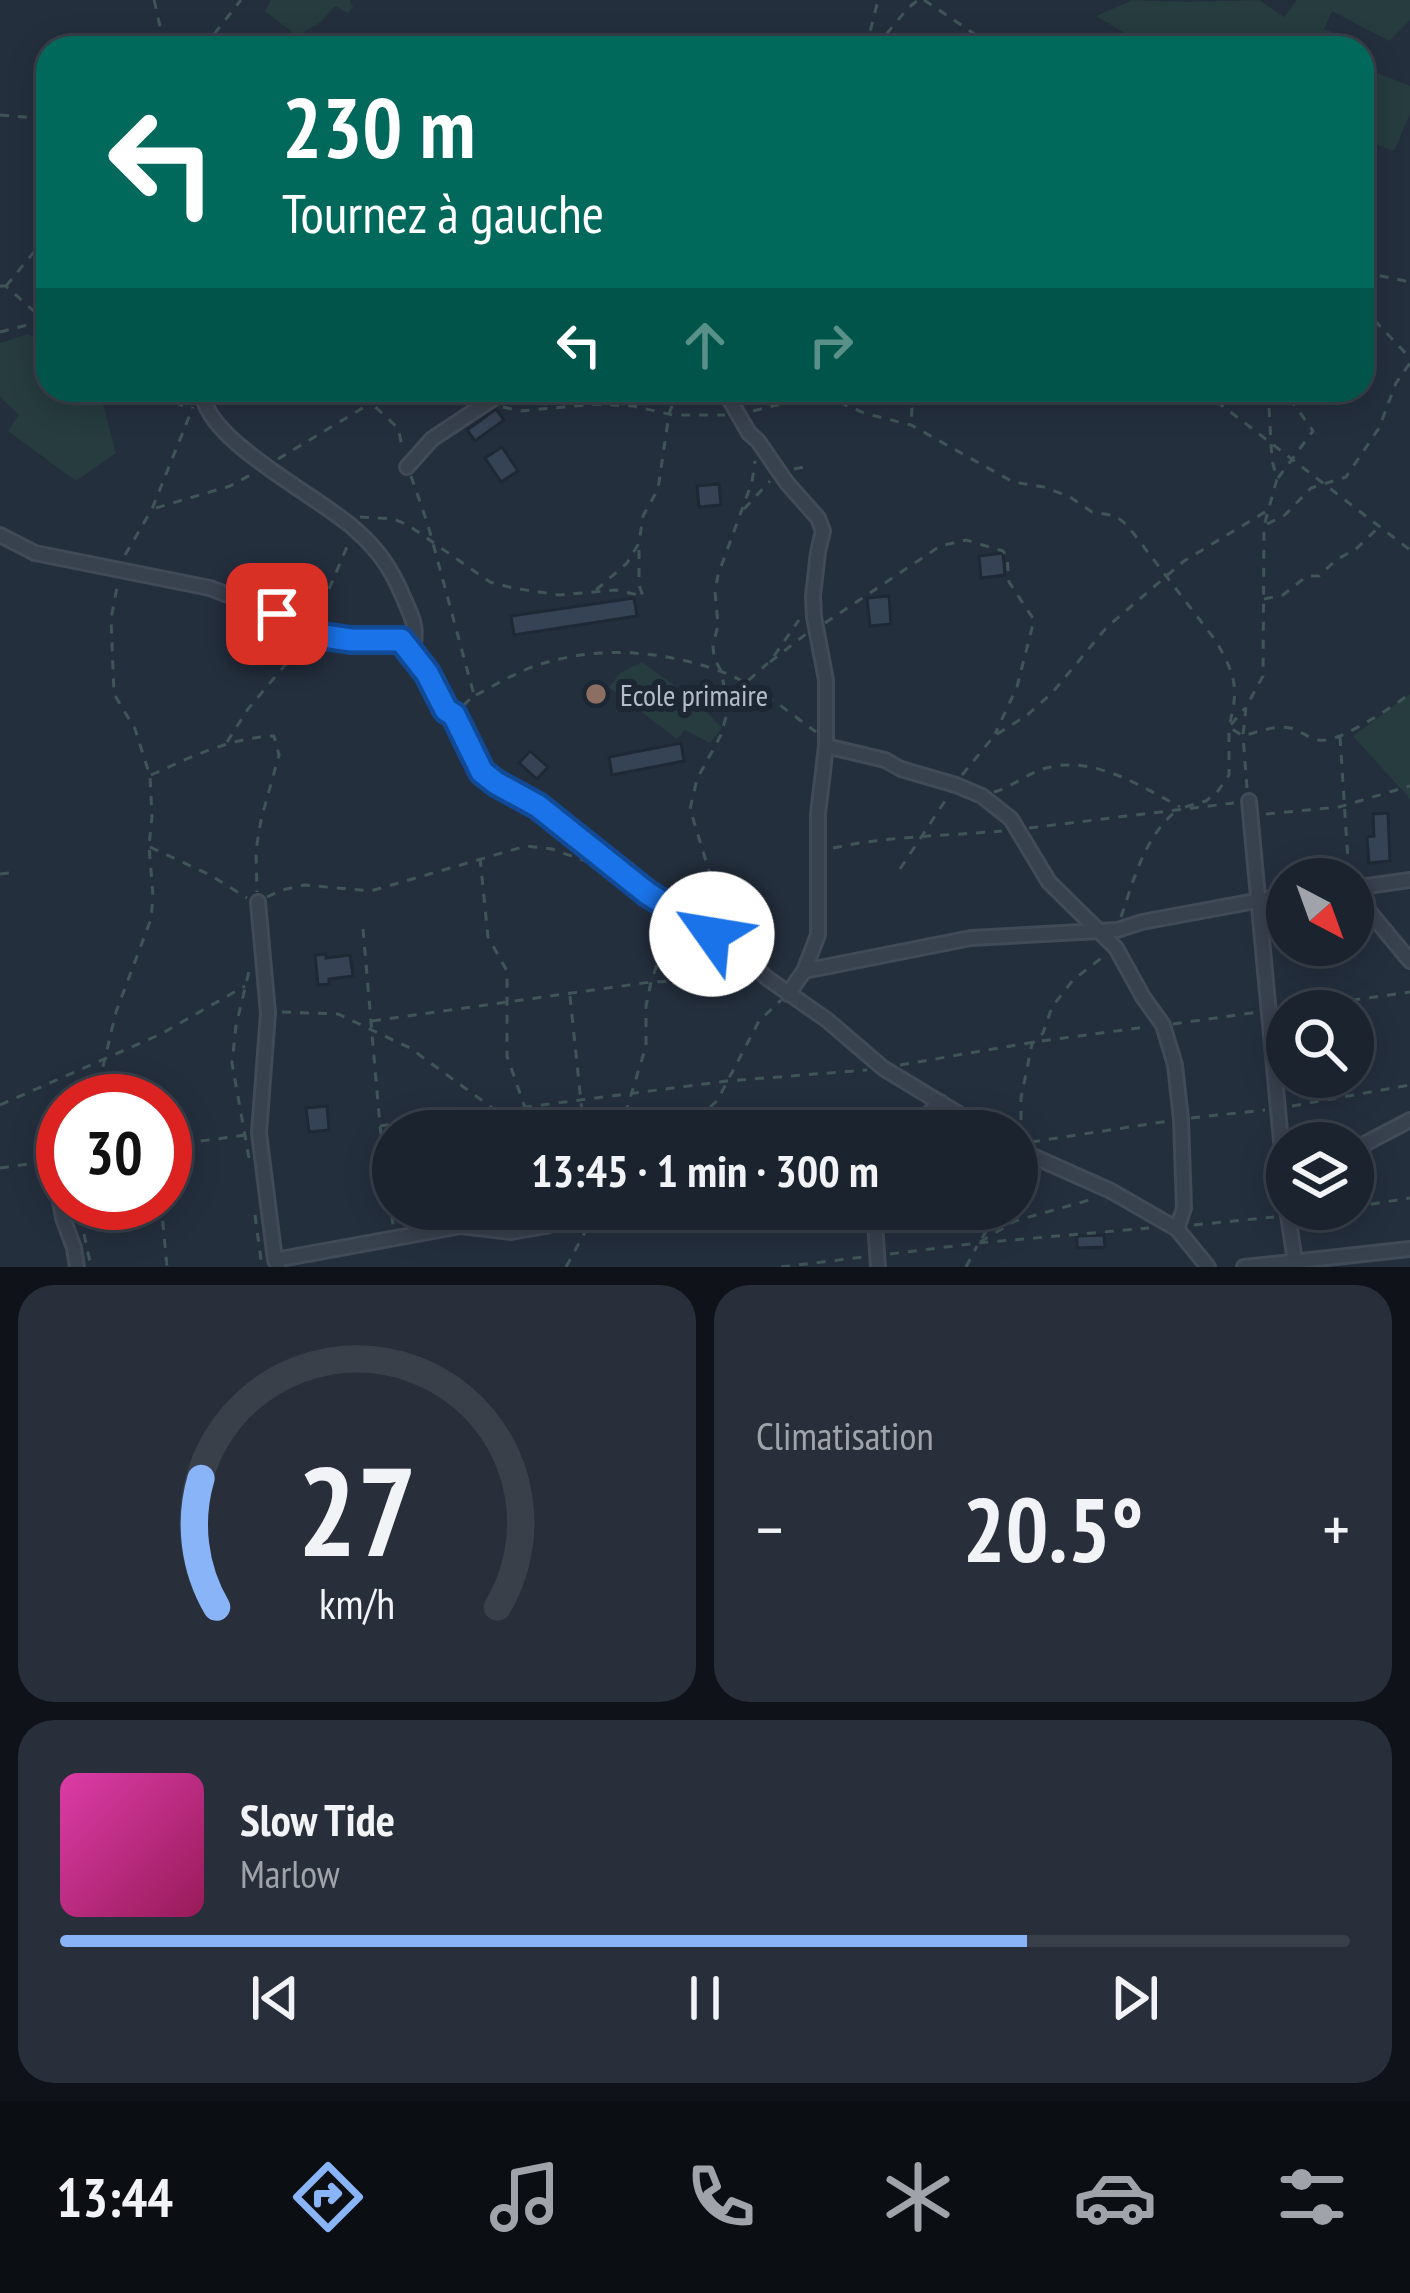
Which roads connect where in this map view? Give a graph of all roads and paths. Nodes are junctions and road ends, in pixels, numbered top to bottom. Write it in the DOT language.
graph roads {
  1 [pos="154,0"];
  2 [pos="241,0"];
  3 [pos="878,0"];
  4 [pos="921,0"];
  5 [pos="163,36"];
  6 [pos="212,36"];
  7 [pos="869,36"];
  8 [pos="885,36"];
  9 [pos="977,36"];
  10 [pos="0,115"];
  11 [pos="36,118"];
  12 [pos="36,249"];
  13 [pos="1374,274"];
  14 [pos="1410,282"];
  15 [pos="3,286"];
  16 [pos="36,314"];
  17 [pos="1374,320"];
  18 [pos="36,324"];
  19 [pos="0,332"];
  20 [pos="1410,360"];
  21 [pos="197,402"];
  22 [pos="200,402"];
  23 [pos="367,402"];
  24 [pos="489,402"];
  25 [pos="674,402"];
  26 [pos="730,402"];
  27 [pos="789,402"];
  28 [pos="842,402"];
  29 [pos="912,402"];
  30 [pos="1218,402"];
  31 [pos="1268,402"];
  32 [pos="1291,402"];
  33 [pos="371,403"];
  34 [pos="669,414"];
  35 [pos="736,415"];
  36 [pos="911,425"];
  37 [pos="758,441"];
  38 [pos="1270,442"];
  39 [pos="1292,459"];
  40 [pos="266,466"];
  41 [pos="407,467"];
  42 [pos="1277,479"];
  43 [pos="1325,484"];
  44 [pos="152,509"];
  45 [pos="1266,511"];
  46 [pos="339,517"];
  47 [pos="1264,526"];
  48 [pos="1380,526"];
  49 [pos="0,535"];
  50 [pos="432,541"];
  51 [pos="639,543"];
  52 [pos="1410,550"];
  53 [pos="120,570"];
  54 [pos="1165,578"];
  55 [pos="595,592"];
  56 [pos="813,596"];
  57 [pos="1262,599"];
  58 [pos="817,628"];
  59 [pos="412,654"];
  60 [pos="770,662"];
  61 [pos="721,671"];
  62 [pos="743,682"];
  63 [pos="1410,694"];
  64 [pos="474,695"];
  65 [pos="728,707"];
  66 [pos="454,715"];
  67 [pos="1340,734"];
  68 [pos="994,736"];
  69 [pos="1243,736"];
  70 [pos="826,746"];
  71 [pos="150,776"];
  72 [pos="956,784"];
  73 [pos="1410,786"];
  74 [pos="982,796"];
  75 [pos="1205,801"];
  76 [pos="1219,805"];
  77 [pos="1249,806"];
  78 [pos="1344,806"];
  79 [pos="1181,808"];
  80 [pos="1018,829"];
  81 [pos="919,839"];
  82 [pos="149,846"];
  83 [pos="820,851"];
  84 [pos="480,858"];
  85 [pos="1348,858"];
  86 [pos="590,863"];
  87 [pos="900,869"];
  88 [pos="18,872"];
  89 [pos="0,874"];
  90 [pos="1410,880"];
  91 [pos="1374,886"];
  92 [pos="1266,898"];
  93 [pos="1258,899"];
  94 [pos="257,902"];
  95 [pos="676,911"];
  96 [pos="1374,916"];
  97 [pos="363,929"];
  98 [pos="1102,932"];
  99 [pos="734,947"];
  100 [pos="1410,961"];
  101 [pos="250,967"];
  102 [pos="804,971"];
  103 [pos="766,977"];
  104 [pos="651,982"];
  105 [pos="247,985"];
  106 [pos="570,993"];
  107 [pos="788,994"];
  108 [pos="509,1002"];
  109 [pos="268,1013"];
  110 [pos="239,1016"];
  111 [pos="372,1021"];
  112 [pos="372,1030"];
  113 [pos="104,1060"];
  114 [pos="100,1074"];
  115 [pos="1410,1085"];
  116 [pos="940,1102"];
  117 [pos="0,1105"];
  118 [pos="1277,1109"];
  119 [pos="495,1110"];
  120 [pos="526,1110"];
  121 [pos="582,1110"];
  122 [pos="626,1110"];
  123 [pos="706,1110"];
  124 [pos="932,1110"];
  125 [pos="953,1110"];
  126 [pos="1181,1119"];
  127 [pos="1410,1120"];
  128 [pos="1279,1122"];
  129 [pos="259,1132"];
  130 [pos="244,1135"];
  131 [pos="1374,1139"];
  132 [pos="192,1142"];
  133 [pos="1038,1143"];
  134 [pos="1038,1157"];
  135 [pos="36,1163"];
  136 [pos="0,1168"];
  137 [pos="252,1169"];
  138 [pos="1111,1191"];
  139 [pos="1410,1198"];
  140 [pos="1374,1204"];
  141 [pos="255,1206"];
  142 [pos="1266,1213"];
  143 [pos="1178,1229"];
  144 [pos="68,1230"];
  145 [pos="164,1230"];
  146 [pos="439,1230"];
  147 [pos="584,1230"];
  148 [pos="876,1230"];
  149 [pos="986,1230"];
  150 [pos="1290,1230"];
  151 [pos="395,1238"];
  152 [pos="978,1243"];
  153 [pos="1410,1249"];
  154 [pos="878,1261"];
  155 [pos="1294,1262"];
  156 [pos="271,1265"];
  157 [pos="77,1267"];
  158 [pos="167,1267"];
  159 [pos="566,1267"];
  160 [pos="781,1267"];
  161 [pos="966,1267"];
  162 [pos="1208,1267"];
  163 [pos="1244,1267"];
  1 -- 5 [label="path"];
  2 -- 6 [label="path"];
  3 -- 7 [label="path"];
  4 -- 8 [label="path"];
  4 -- 9 [label="path"];
  10 -- 11 [label="path"];
  12 -- 15 [label="path"];
  13 -- 14 [label="path"];
  15 -- 16 [label="path"];
  17 -- 20 [label="path"];
  18 -- 19 [label="path"];
  20 -- 43 [label="path"];
  21 -- 44 [label="path"];
  22 -- 40 [label="street"];
  23 -- 33 [label="path"];
  24 -- 34 [label="path"];
  24 -- 41 [label="street"];
  25 -- 34 [label="path"];
  26 -- 35 [label="street"];
  27 -- 35 [label="path"];
  28 -- 36 [label="path"];
  29 -- 36 [label="path"];
  30 -- 38 [label="path"];
  31 -- 38 [label="path"];
  32 -- 39 [label="path"];
  33 -- 40 [label="path"];
  33 -- 41 [label="path"];
  34 -- 35 [label="path"];
  34 -- 51 [label="path"];
  35 -- 37 [label="street"];
  36 -- 54 [label="path"];
  37 -- 56 [label="street"];
  37 -- 61 [label="path"];
  38 -- 39 [label="path"];
  38 -- 42 [label="path"];
  39 -- 42 [label="path"];
  39 -- 43 [label="path"];
  40 -- 44 [label="path"];
  40 -- 46 [label="street"];
  41 -- 50 [label="path"];
  42 -- 45 [label="path"];
  43 -- 47 [label="path"];
  43 -- 48 [label="path"];
  44 -- 53 [label="path"];
  45 -- 47 [label="path"];
  45 -- 54 [label="path"];
  46 -- 50 [label="path"];
  46 -- 59 [label="street"];
  47 -- 57 [label="path"];
  48 -- 52 [label="path"];
  48 -- 57 [label="path"];
  49 -- 53 [label="street"];
  50 -- 55 [label="path"];
  50 -- 64 [label="path"];
  51 -- 55 [label="path"];
  51 -- 55 [label="path"];
  53 -- 59 [label="street"];
  53 -- 71 [label="path"];
  54 -- 68 [label="path"];
  54 -- 69 [label="path"];
  56 -- 58 [label="street"];
  56 -- 60 [label="path"];
  57 -- 69 [label="path"];
  58 -- 60 [label="path"];
  58 -- 68 [label="path"];
  58 -- 70 [label="street"];
  59 -- 66 [label="street"];
  60 -- 62 [label="path"];
  61 -- 62 [label="path"];
  61 -- 64 [label="path"];
  61 -- 65 [label="path"];
  62 -- 65 [label="path"];
  62 -- 70 [label="path"];
  63 -- 67 [label="path"];
  64 -- 66 [label="path"];
  65 -- 99 [label="path"];
  66 -- 95 [label="street"];
  67 -- 69 [label="path"];
  67 -- 78 [label="path"];
  68 -- 72 [label="path"];
  69 -- 77 [label="path"];
  70 -- 72 [label="street"];
  70 -- 83 [label="street"];
  71 -- 82 [label="path"];
  71 -- 94 [label="path"];
  72 -- 74 [label="street"];
  72 -- 81 [label="path"];
  73 -- 78 [label="path"];
  74 -- 79 [label="path"];
  74 -- 80 [label="street"];
  75 -- 76 [label="path"];
  76 -- 77 [label="path"];
  76 -- 77 [label="path"];
  76 -- 80 [label="path"];
  77 -- 78 [label="path"];
  77 -- 93 [label="street"];
  78 -- 85 [label="path"];
  80 -- 81 [label="path"];
  80 -- 98 [label="street"];
  81 -- 83 [label="path"];
  81 -- 87 [label="path"];
  82 -- 94 [label="path"];
  82 -- 113 [label="path"];
  83 -- 102 [label="street"];
  84 -- 86 [label="path"];
  84 -- 94 [label="path"];
  84 -- 108 [label="path"];
  88 -- 89 [label="path"];
  90 -- 91 [label="street"];
  92 -- 93 [label="street"];
  93 -- 98 [label="street"];
  93 -- 118 [label="street"];
  94 -- 109 [label="street"];
  95 -- 99 [label="street"];
  95 -- 104 [label="path"];
  96 -- 100 [label="street"];
  97 -- 111 [label="path"];
  98 -- 102 [label="street"];
  98 -- 126 [label="street"];
  99 -- 103 [label="street"];
  101 -- 105 [label="path"];
  102 -- 107 [label="street"];
  103 -- 104 [label="path"];
  103 -- 107 [label="street"];
  104 -- 106 [label="path"];
  104 -- 122 [label="path"];
  105 -- 110 [label="path"];
  105 -- 113 [label="path"];
  106 -- 108 [label="path"];
  106 -- 121 [label="path"];
  107 -- 116 [label="street"];
  107 -- 123 [label="path"];
  108 -- 111 [label="path"];
  108 -- 120 [label="path"];
  109 -- 110 [label="path"];
  109 -- 112 [label="path"];
  109 -- 129 [label="street"];
  110 -- 130 [label="path"];
  111 -- 112 [label="path"];
  112 -- 119 [label="path"];
  112 -- 151 [label="path"];
  113 -- 114 [label="path"];
  113 -- 117 [label="path"];
  115 -- 118 [label="path"];
  116 -- 124 [label="street"];
  116 -- 125 [label="street"];
  118 -- 126 [label="path"];
  118 -- 128 [label="street"];
  126 -- 133 [label="path"];
  126 -- 143 [label="street"];
  127 -- 131 [label="street"];
  129 -- 130 [label="path"];
  129 -- 156 [label="street"];
  130 -- 132 [label="path"];
  130 -- 137 [label="path"];
  134 -- 138 [label="street"];
  135 -- 136 [label="path"];
  138 -- 143 [label="street"];
  138 -- 152 [label="path"];
  139 -- 140 [label="path"];
  141 -- 156 [label="path"];
  142 -- 143 [label="path"];
  143 -- 152 [label="path"];
  143 -- 162 [label="street"];
  144 -- 157 [label="street"];
  145 -- 158 [label="path"];
  146 -- 151 [label="street"];
  147 -- 159 [label="path"];
  148 -- 154 [label="street"];
  149 -- 152 [label="path"];
  150 -- 155 [label="street"];
  151 -- 156 [label="street"];
  152 -- 154 [label="path"];
  152 -- 161 [label="path"];
  153 -- 155 [label="street"];
  154 -- 160 [label="path"];
  155 -- 163 [label="street"];
}
